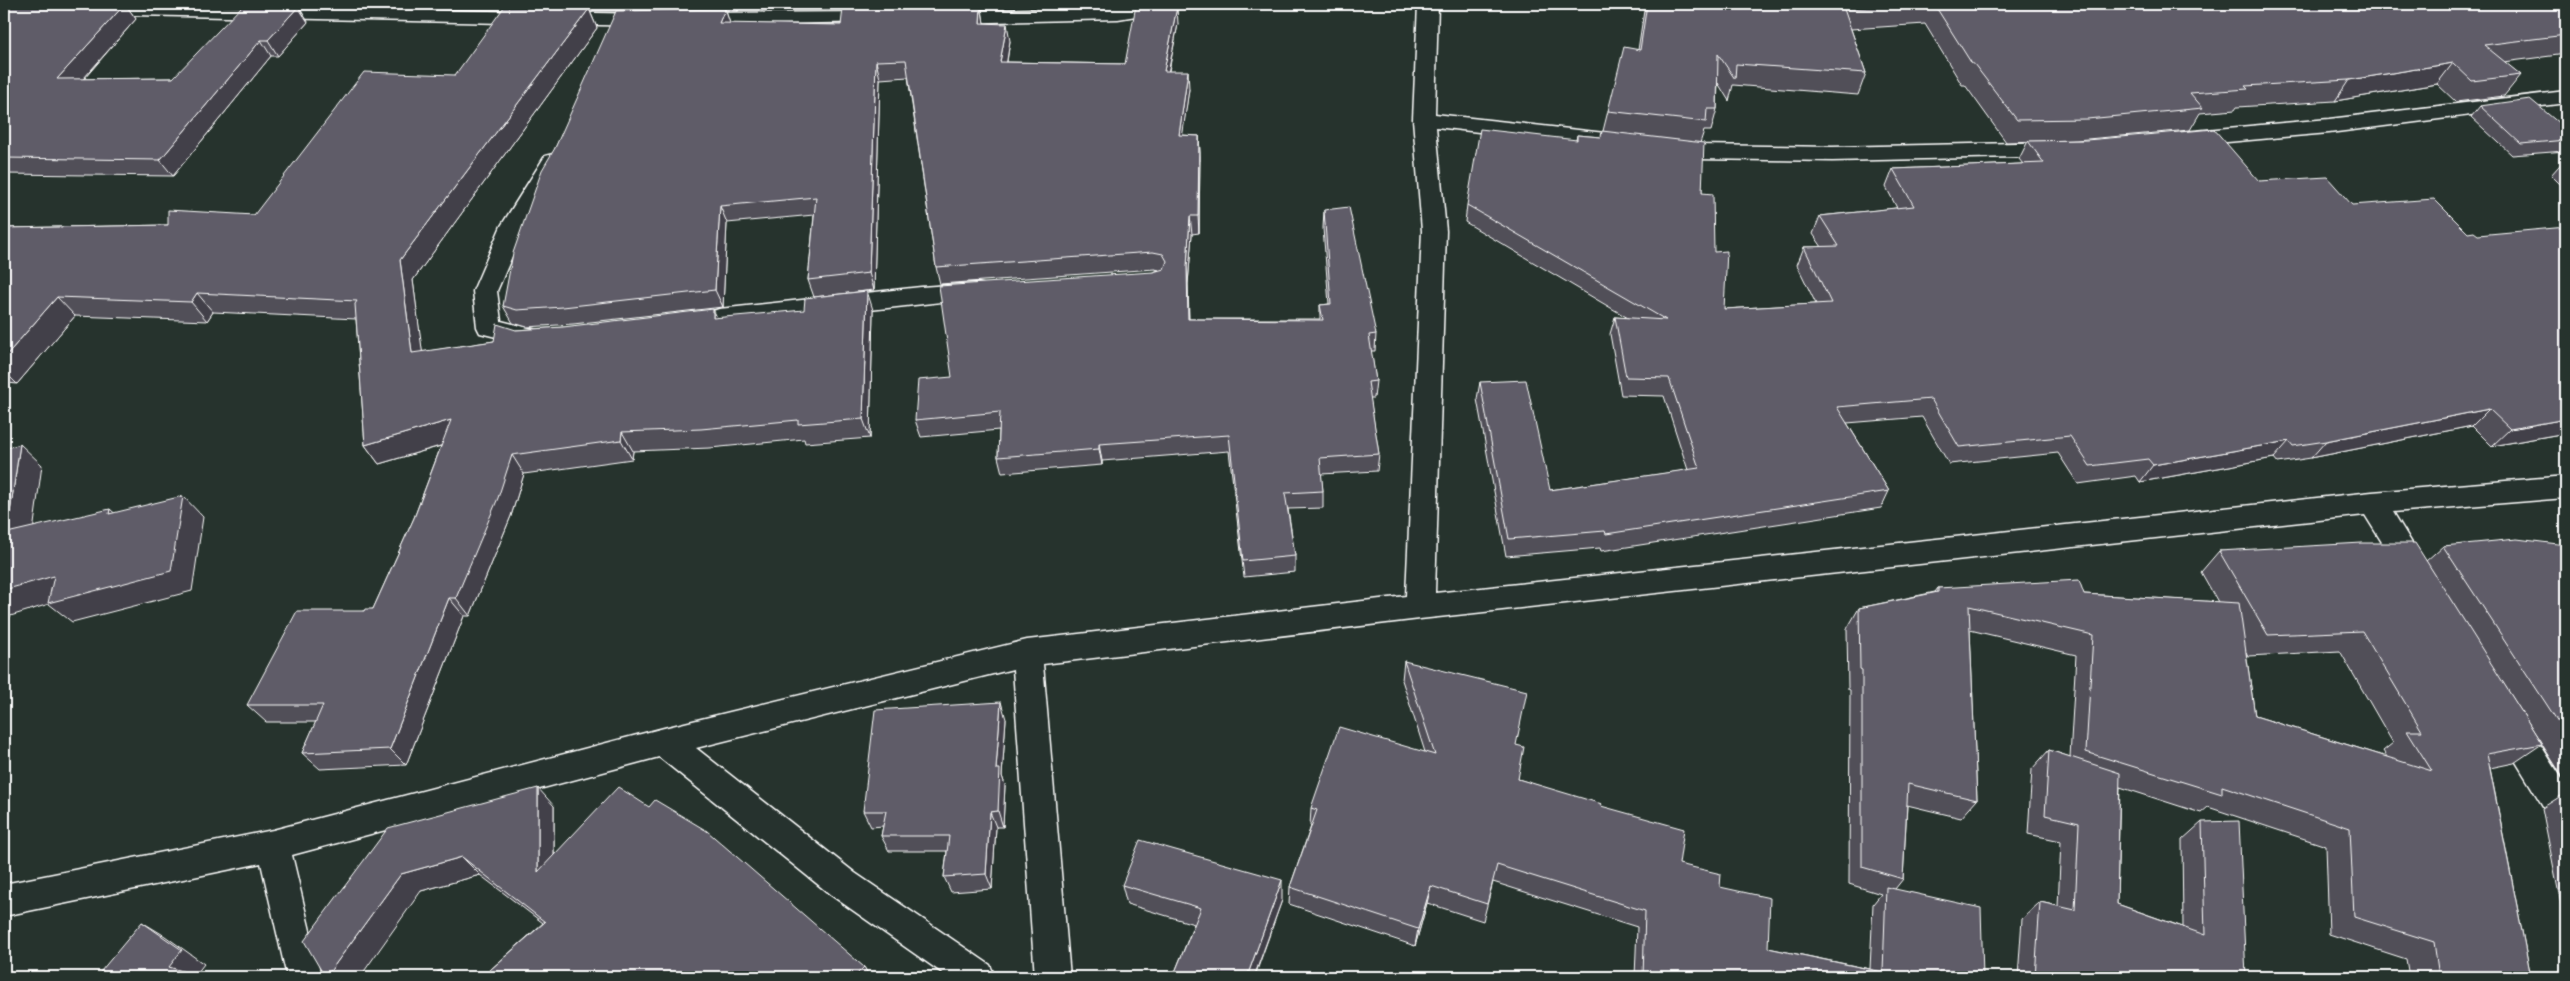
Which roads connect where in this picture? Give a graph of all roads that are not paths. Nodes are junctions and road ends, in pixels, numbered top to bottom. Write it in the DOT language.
graph roads {
  1 [pos="1172,4"];
  2 [pos="1428,4"];
  3 [pos="79,10"];
  4 [pos="932,17"];
  5 [pos="893,18"];
  6 [pos="2566,97"];
  7 [pos="1424,119"];
  8 [pos="563,138"];
  9 [pos="2164,141"];
  10 [pos="2076,149"];
  11 [pos="999,290"];
  12 [pos="699,320"];
  13 [pos="554,336"];
  14 [pos="2566,487"];
  15 [pos="2372,503"];
  16 [pos="2430,595"];
  17 [pos="1420,607"];
  18 [pos="1027,653"];
  19 [pos="2493,696"];
  20 [pos="664,742"];
  21 [pos="2566,813"];
  22 [pos="273,845"];
  23 [pos="4,900"];
  24 [pos="304,977"];
  25 [pos="978,977"];
  26 [pos="1053,977"];
  1 -- 4 [label="street"];
  2 -- 7 [label="street"];
  3 -- 5 [label="street"];
  6 -- 9 [label="street"];
  7 -- 10 [label="street"];
  7 -- 17 [label="street"];
  8 -- 13 [label="street"];
  11 -- 12 [label="street"];
  14 -- 15 [label="street"];
  15 -- 16 [label="street"];
  15 -- 17 [label="street"];
  17 -- 18 [label="street"];
  18 -- 20 [label="street"];
  18 -- 26 [label="street"];
  19 -- 21 [label="street"];
  20 -- 22 [label="street"];
  20 -- 25 [label="street"];
  22 -- 23 [label="street"];
  22 -- 24 [label="street"];
}
